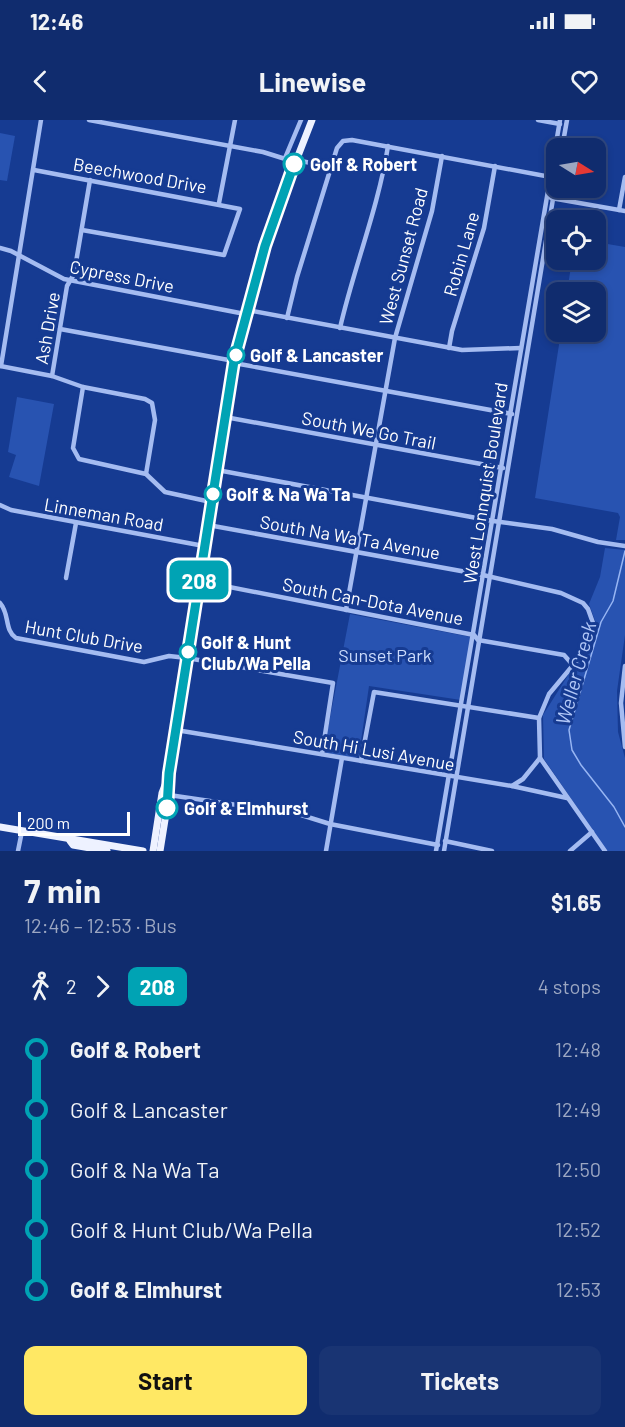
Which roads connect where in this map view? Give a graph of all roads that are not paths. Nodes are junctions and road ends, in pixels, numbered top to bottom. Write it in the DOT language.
graph roads {
  1 [pos="41,120"];
  2 [pos="89,120"];
  3 [pos="235,120"];
  4 [pos="301,120"];
  5 [pos="312,120"];
  6 [pos="538,120"];
  7 [pos="560,122"];
  8 [pos="566,122"];
  9 [pos="559,138"];
  10 [pos="564,138"];
  11 [pos="230,146"];
  12 [pos="388,146"];
  13 [pos="442,156"];
  14 [pos="285,158"];
  15 [pos="295,161"];
  16 [pos="495,166"];
  17 [pos="331,167"];
  18 [pos="34,170"];
  19 [pos="546,177"];
  20 [pos="625,177"];
  21 [pos="90,180"];
  22 [pos="547,198"];
  23 [pos="554,198"];
  24 [pos="219,204"];
  25 [pos="622,210"];
  26 [pos="82,230"];
  27 [pos="0,248"];
  28 [pos="21,256"];
  29 [pos="71,280"];
  30 [pos="246,312"];
  31 [pos="287,318"];
  32 [pos="340,328"];
  33 [pos="60,329"];
  34 [pos="395,338"];
  35 [pos="449,348"];
  36 [pos="520,348"];
  37 [pos="527,349"];
  38 [pos="234,362"];
  39 [pos="1,366"];
  40 [pos="52,376"];
  41 [pos="83,387"];
  42 [pos="384,391"];
  43 [pos="511,414"];
  44 [pos="518,415"];
  45 [pos="225,417"];
  46 [pos="374,444"];
  47 [pos="502,468"];
  48 [pos="508,469"];
  49 [pos="217,470"];
  50 [pos="146,474"];
  51 [pos="365,497"];
  52 [pos="212,502"];
  53 [pos="0,504"];
  54 [pos="500,520"];
  55 [pos="493,521"];
  56 [pos="76,523"];
  57 [pos="208,525"];
  58 [pos="204,546"];
  59 [pos="625,546"];
  60 [pos="356,551"];
  61 [pos="483,575"];
  62 [pos="66,578"];
  63 [pos="490,578"];
  64 [pos="199,581"];
  65 [pos="0,603"];
  66 [pos="346,610"];
  67 [pos="474,635"];
  68 [pos="478,640"];
  69 [pos="187,658"];
  70 [pos="572,664"];
  71 [pos="625,667"];
  72 [pos="462,704"];
  73 [pos="469,705"];
  74 [pos="539,718"];
  75 [pos="623,724"];
  76 [pos="176,730"];
  77 [pos="625,747"];
  78 [pos="322,754"];
  79 [pos="342,758"];
  80 [pos="540,758"];
  81 [pos="361,761"];
  82 [pos="169,774"];
  83 [pos="449,776"];
  84 [pos="457,778"];
  85 [pos="512,786"];
  86 [pos="170,795"];
  87 [pos="567,798"];
  88 [pos="330,824"];
  89 [pos="0,827"];
  90 [pos="22,831"];
  91 [pos="592,832"];
  92 [pos="446,840"];
  93 [pos="70,841"];
  94 [pos="437,848"];
  95 [pos="18,851"];
  96 [pos="107,851"];
  97 [pos="143,851"];
  98 [pos="153,851"];
  99 [pos="160,851"];
  100 [pos="326,851"];
  101 [pos="444,851"];
  102 [pos="492,851"];
  103 [pos="570,851"];
  104 [pos="605,851"];
  1 -- 18 [label="street"];
  2 -- 11 [label="street"];
  3 -- 11 [label="street"];
  4 -- 14 [label="street"];
  5 -- 15 [label="main road"];
  6 -- 7 [label="street"];
  7 -- 8 [label="street"];
  7 -- 9 [label="street, West Lonnquist Boulevard"];
  8 -- 10 [label="street"];
  11 -- 14 [label="street"];
  11 -- 24 [label="street"];
  12 -- 13 [label="street"];
  12 -- 17 [label="street"];
  12 -- 32 [label="street"];
  13 -- 16 [label="street"];
  13 -- 34 [label="street, West Sunset Road"];
  14 -- 15 [label="street"];
  15 -- 17 [label="street"];
  15 -- 30 [label="main road"];
  16 -- 19 [label="street"];
  16 -- 35 [label="street, Robin Lane"];
  17 -- 31 [label="street"];
  18 -- 21 [label="street, Beechwood Drive"];
  18 -- 28 [label="street"];
  20 -- 25 [label="street"];
  21 -- 24 [label="street, Beechwood Drive"];
  21 -- 26 [label="street, Ash Drive"];
  22 -- 36 [label="street, West Lonnquist Boulevard"];
  23 -- 25 [label="street"];
  23 -- 37 [label="street, West Lonnquist Boulevard"];
  24 -- 26 [label="street, Beechwood Drive"];
  26 -- 29 [label="street, Ash Drive"];
  27 -- 28 [label="street, Cypress Drive"];
  28 -- 29 [label="street, Cypress Drive"];
  28 -- 39 [label="street"];
  29 -- 30 [label="street, Cypress Drive"];
  29 -- 33 [label="street, Ash Drive"];
  30 -- 31 [label="street, Cypress Drive"];
  30 -- 38 [label="main road"];
  31 -- 32 [label="street, Cypress Drive"];
  32 -- 34 [label="street, Cypress Drive"];
  33 -- 38 [label="street"];
  33 -- 40 [label="street, Ash Drive"];
  34 -- 35 [label="street, Cypress Drive"];
  34 -- 42 [label="street, West Sunset Road"];
  35 -- 36 [label="street, Cypress Drive"];
  36 -- 37 [label="street, Cypress Drive"];
  36 -- 43 [label="street, West Lonnquist Boulevard"];
  37 -- 44 [label="street, West Lonnquist Boulevard"];
  38 -- 42 [label="street"];
  38 -- 45 [label="main road"];
  39 -- 40 [label="street"];
  40 -- 41 [label="street"];
  41 -- 50 [label="street"];
  41 -- 50 [label="street"];
  42 -- 43 [label="street"];
  42 -- 46 [label="street, West Sunset Road"];
  43 -- 44 [label="street"];
  43 -- 47 [label="street, West Lonnquist Boulevard"];
  44 -- 48 [label="street, West Lonnquist Boulevard"];
  45 -- 46 [label="street, South We Go Trail"];
  45 -- 49 [label="main road"];
  46 -- 47 [label="street, South We Go Trail"];
  46 -- 51 [label="street, West Sunset Road"];
  47 -- 48 [label="street, South We Go Trail"];
  47 -- 55 [label="street, West Lonnquist Boulevard"];
  48 -- 54 [label="street, West Lonnquist Boulevard"];
  49 -- 51 [label="street"];
  49 -- 52 [label="main road"];
  50 -- 52 [label="street"];
  51 -- 55 [label="street"];
  51 -- 60 [label="street, West Sunset Road"];
  52 -- 57 [label="main road"];
  53 -- 56 [label="street, Linneman Road"];
  54 -- 55 [label="street"];
  54 -- 59 [label="street"];
  54 -- 63 [label="street, West Lonnquist Boulevard"];
  55 -- 61 [label="street, West Lonnquist Boulevard"];
  56 -- 58 [label="street, Linneman Road"];
  56 -- 62 [label="street"];
  57 -- 58 [label="main road"];
  57 -- 60 [label="street, South Na Wa Ta Avenue"];
  58 -- 64 [label="main road"];
  60 -- 61 [label="street, South Na Wa Ta Avenue"];
  60 -- 66 [label="street, West Sunset Road"];
  61 -- 63 [label="street, South Na Wa Ta Avenue"];
  61 -- 67 [label="street, West Lonnquist Boulevard"];
  63 -- 68 [label="street, West Lonnquist Boulevard"];
  63 -- 70 [label="street, South Na Wa Ta Avenue"];
  64 -- 66 [label="street, South Can-Dota Avenue"];
  64 -- 69 [label="main road"];
  65 -- 69 [label="street, Hunt Club Drive"];
  66 -- 67 [label="street, South Can-Dota Avenue"];
  67 -- 68 [label="street, South Can-Dota Avenue"];
  67 -- 72 [label="street, West Lonnquist Boulevard"];
  68 -- 70 [label="street, South Can-Dota Avenue"];
  68 -- 73 [label="street, West Lonnquist Boulevard"];
  69 -- 76 [label="main road"];
  69 -- 78 [label="street"];
  70 -- 74 [label="street"];
  71 -- 75 [label="street"];
  72 -- 73 [label="street"];
  72 -- 81 [label="street"];
  72 -- 83 [label="street, West Lonnquist Boulevard"];
  73 -- 74 [label="street"];
  73 -- 84 [label="street, West Lonnquist Boulevard"];
  74 -- 80 [label="street"];
  75 -- 77 [label="street"];
  76 -- 78 [label="street, South Hi Lusi Avenue"];
  76 -- 82 [label="main road"];
  78 -- 79 [label="street, South Hi Lusi Avenue"];
  79 -- 81 [label="street, South Hi Lusi Avenue"];
  79 -- 88 [label="street"];
  80 -- 85 [label="street"];
  80 -- 87 [label="street"];
  81 -- 83 [label="street, South Hi Lusi Avenue"];
  82 -- 86 [label="main road"];
  82 -- 98 [label="main road"];
  83 -- 84 [label="street, South Hi Lusi Avenue"];
  83 -- 94 [label="street, West Lonnquist Boulevard"];
  84 -- 85 [label="street, South Hi Lusi Avenue"];
  84 -- 92 [label="street, West Lonnquist Boulevard"];
  85 -- 87 [label="street, South Hi Lusi Avenue"];
  86 -- 88 [label="street"];
  86 -- 99 [label="main road"];
  87 -- 91 [label="street"];
  88 -- 94 [label="street"];
  88 -- 100 [label="street"];
  89 -- 90 [label="main road"];
  90 -- 93 [label="main road"];
  90 -- 95 [label="street"];
  91 -- 103 [label="street"];
  91 -- 104 [label="street"];
  92 -- 94 [label="street"];
  92 -- 101 [label="street, West Lonnquist Boulevard"];
  92 -- 102 [label="street"];
  93 -- 96 [label="main road"];
  93 -- 97 [label="main road"];
}
